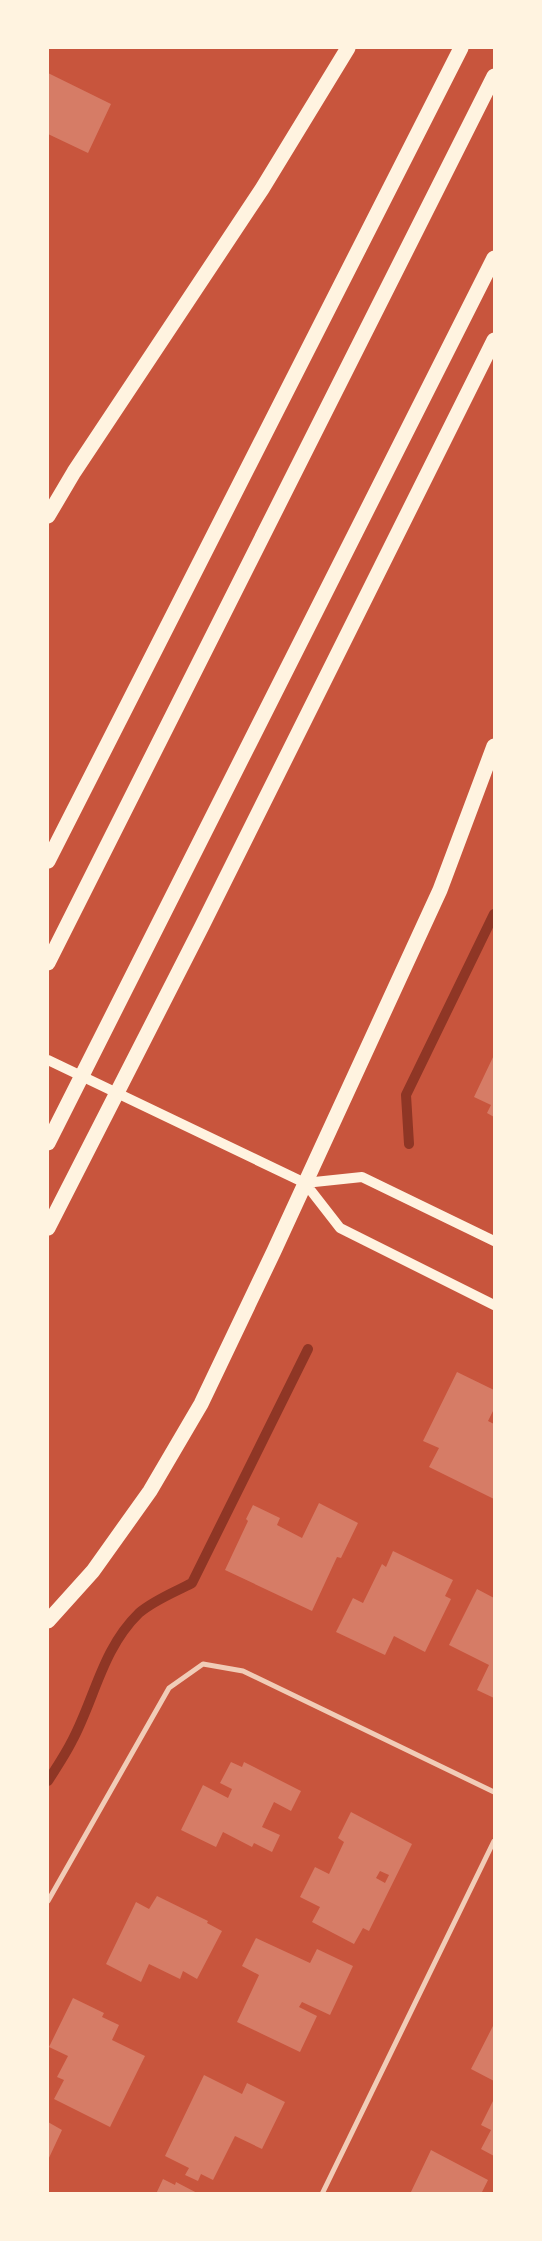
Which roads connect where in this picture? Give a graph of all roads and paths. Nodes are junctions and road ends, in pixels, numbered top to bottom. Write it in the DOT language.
graph roads {
  1 [pos="348,48"];
  2 [pos="461,48"];
  3 [pos="494,76"];
  4 [pos="494,258"];
  5 [pos="494,340"];
  6 [pos="48,516"];
  7 [pos="494,746"];
  8 [pos="48,861"];
  9 [pos="48,963"];
  10 [pos="48,1060"];
  11 [pos="48,1143"];
  12 [pos="305,1183"];
  13 [pos="48,1228"];
  14 [pos="494,1241"];
  15 [pos="494,1305"];
  16 [pos="48,1621"];
  17 [pos="494,1792"];
  18 [pos="494,1841"];
  19 [pos="48,1901"];
  20 [pos="322,2194"];
  1 -- 6 [label="highway"];
  2 -- 8 [label="highway"];
  3 -- 9 [label="highway"];
  4 -- 11 [label="highway"];
  5 -- 13 [label="highway"];
  7 -- 12 [label="highway"];
  10 -- 12 [label="main road"];
  12 -- 14 [label="main road"];
  12 -- 15 [label="main road"];
  12 -- 16 [label="highway"];
  17 -- 19 [label="street"];
  18 -- 20 [label="street"];
}
